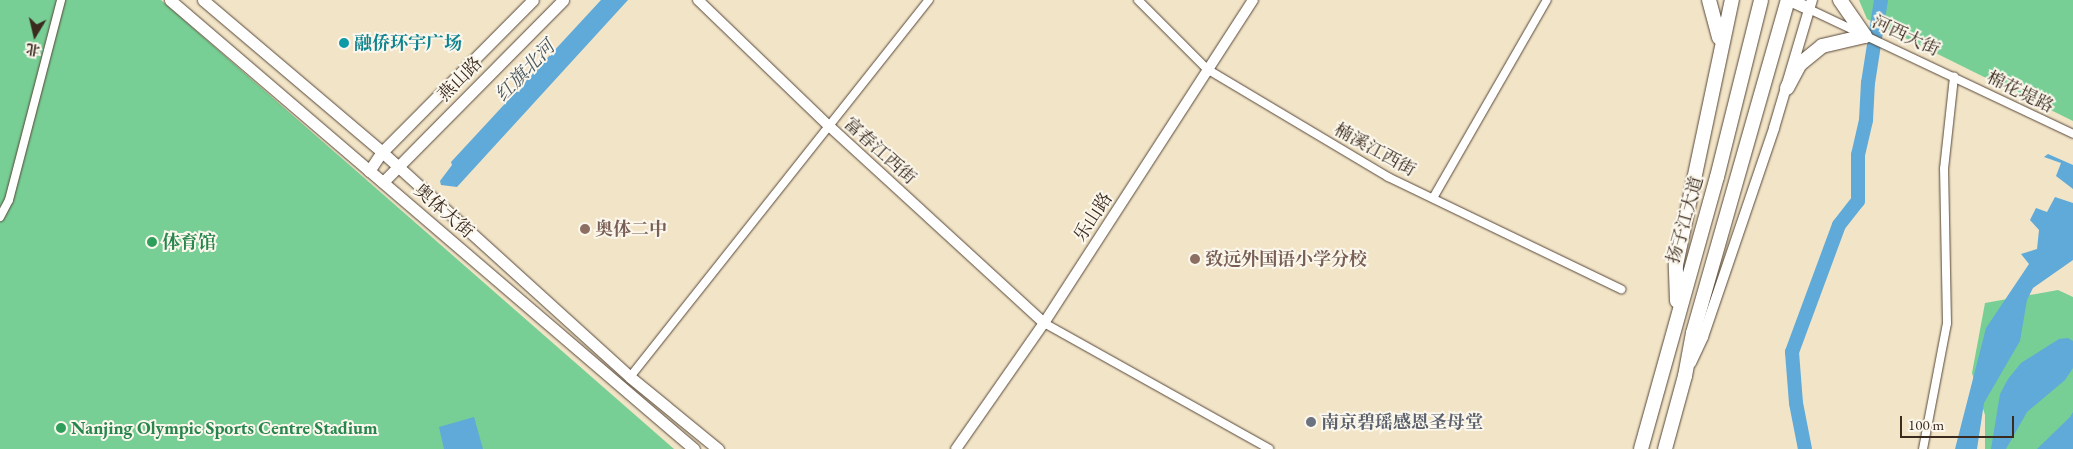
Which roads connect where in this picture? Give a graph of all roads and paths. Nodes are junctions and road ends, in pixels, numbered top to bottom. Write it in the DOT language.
graph roads {
  1 [pos="61,0"];
  2 [pos="170,0"];
  3 [pos="204,0"];
  4 [pos="533,0"];
  5 [pos="563,0"];
  6 [pos="698,0"];
  7 [pos="929,0"];
  8 [pos="1138,0"];
  9 [pos="1253,0"];
  10 [pos="1548,0"];
  11 [pos="1709,0"];
  12 [pos="1732,0"];
  13 [pos="1761,0"];
  14 [pos="1789,0"];
  15 [pos="1840,0"];
  16 [pos="1811,5"];
  17 [pos="1865,36"];
  18 [pos="1719,56"];
  19 [pos="1207,69"];
  20 [pos="1954,77"];
  21 [pos="1787,88"];
  22 [pos="828,125"];
  23 [pos="2073,134"];
  24 [pos="382,152"];
  25 [pos="397,167"];
  26 [pos="369,171"];
  27 [pos="383,182"];
  28 [pos="1433,198"];
  29 [pos="0,217"];
  30 [pos="1621,289"];
  31 [pos="1678,313"];
  32 [pos="1044,323"];
  33 [pos="1685,376"];
  34 [pos="630,377"];
  35 [pos="694,449"];
  36 [pos="718,449"];
  37 [pos="956,449"];
  38 [pos="1270,449"];
  39 [pos="1641,449"];
  40 [pos="1665,449"];
  41 [pos="1923,449"];
  1 -- 29 [label="street"];
  2 -- 26 [label="main road, 奥体大街"];
  3 -- 24 [label="main road, 奥体大街"];
  4 -- 24 [label="main road, 燕山路"];
  5 -- 25 [label="main road, 燕山路"];
  6 -- 22 [label="street, 富春江西街"];
  7 -- 22 [label="street"];
  8 -- 19 [label="street, 楠溪江西街"];
  9 -- 19 [label="street, 乐山路"];
  10 -- 28 [label="street"];
  11 -- 18 [label="highway"];
  12 -- 18 [label="highway"];
  13 -- 31 [label="highway, 扬子江大道"];
  14 -- 16 [label="main road, 河西大街"];
  14 -- 33 [label="highway"];
  15 -- 17 [label="highway"];
  16 -- 17 [label="street, 河西大街"];
  16 -- 21 [label="street"];
  17 -- 20 [label="street, 河西大街"];
  17 -- 21 [label="highway"];
  18 -- 31 [label="highway"];
  19 -- 28 [label="street, 楠溪江西街"];
  19 -- 32 [label="street, 乐山路"];
  20 -- 23 [label="street, 棉花堤路"];
  20 -- 41 [label="street"];
  21 -- 33 [label="street"];
  22 -- 32 [label="street, 富春江西街"];
  22 -- 34 [label="street"];
  24 -- 25 [label="main road, 奥体大街"];
  24 -- 26 [label="main road, 燕山路"];
  25 -- 27 [label="main road, 燕山路"];
  25 -- 34 [label="main road, 奥体大街"];
  26 -- 27 [label="main road, 奥体大街"];
  27 -- 35 [label="main road, 奥体大街"];
  28 -- 30 [label="street, 楠溪江西街"];
  31 -- 39 [label="highway, 扬子江大道"];
  32 -- 37 [label="street, 乐山路"];
  32 -- 38 [label="street"];
  33 -- 40 [label="highway"];
  34 -- 36 [label="main road, 奥体大街"];
}
